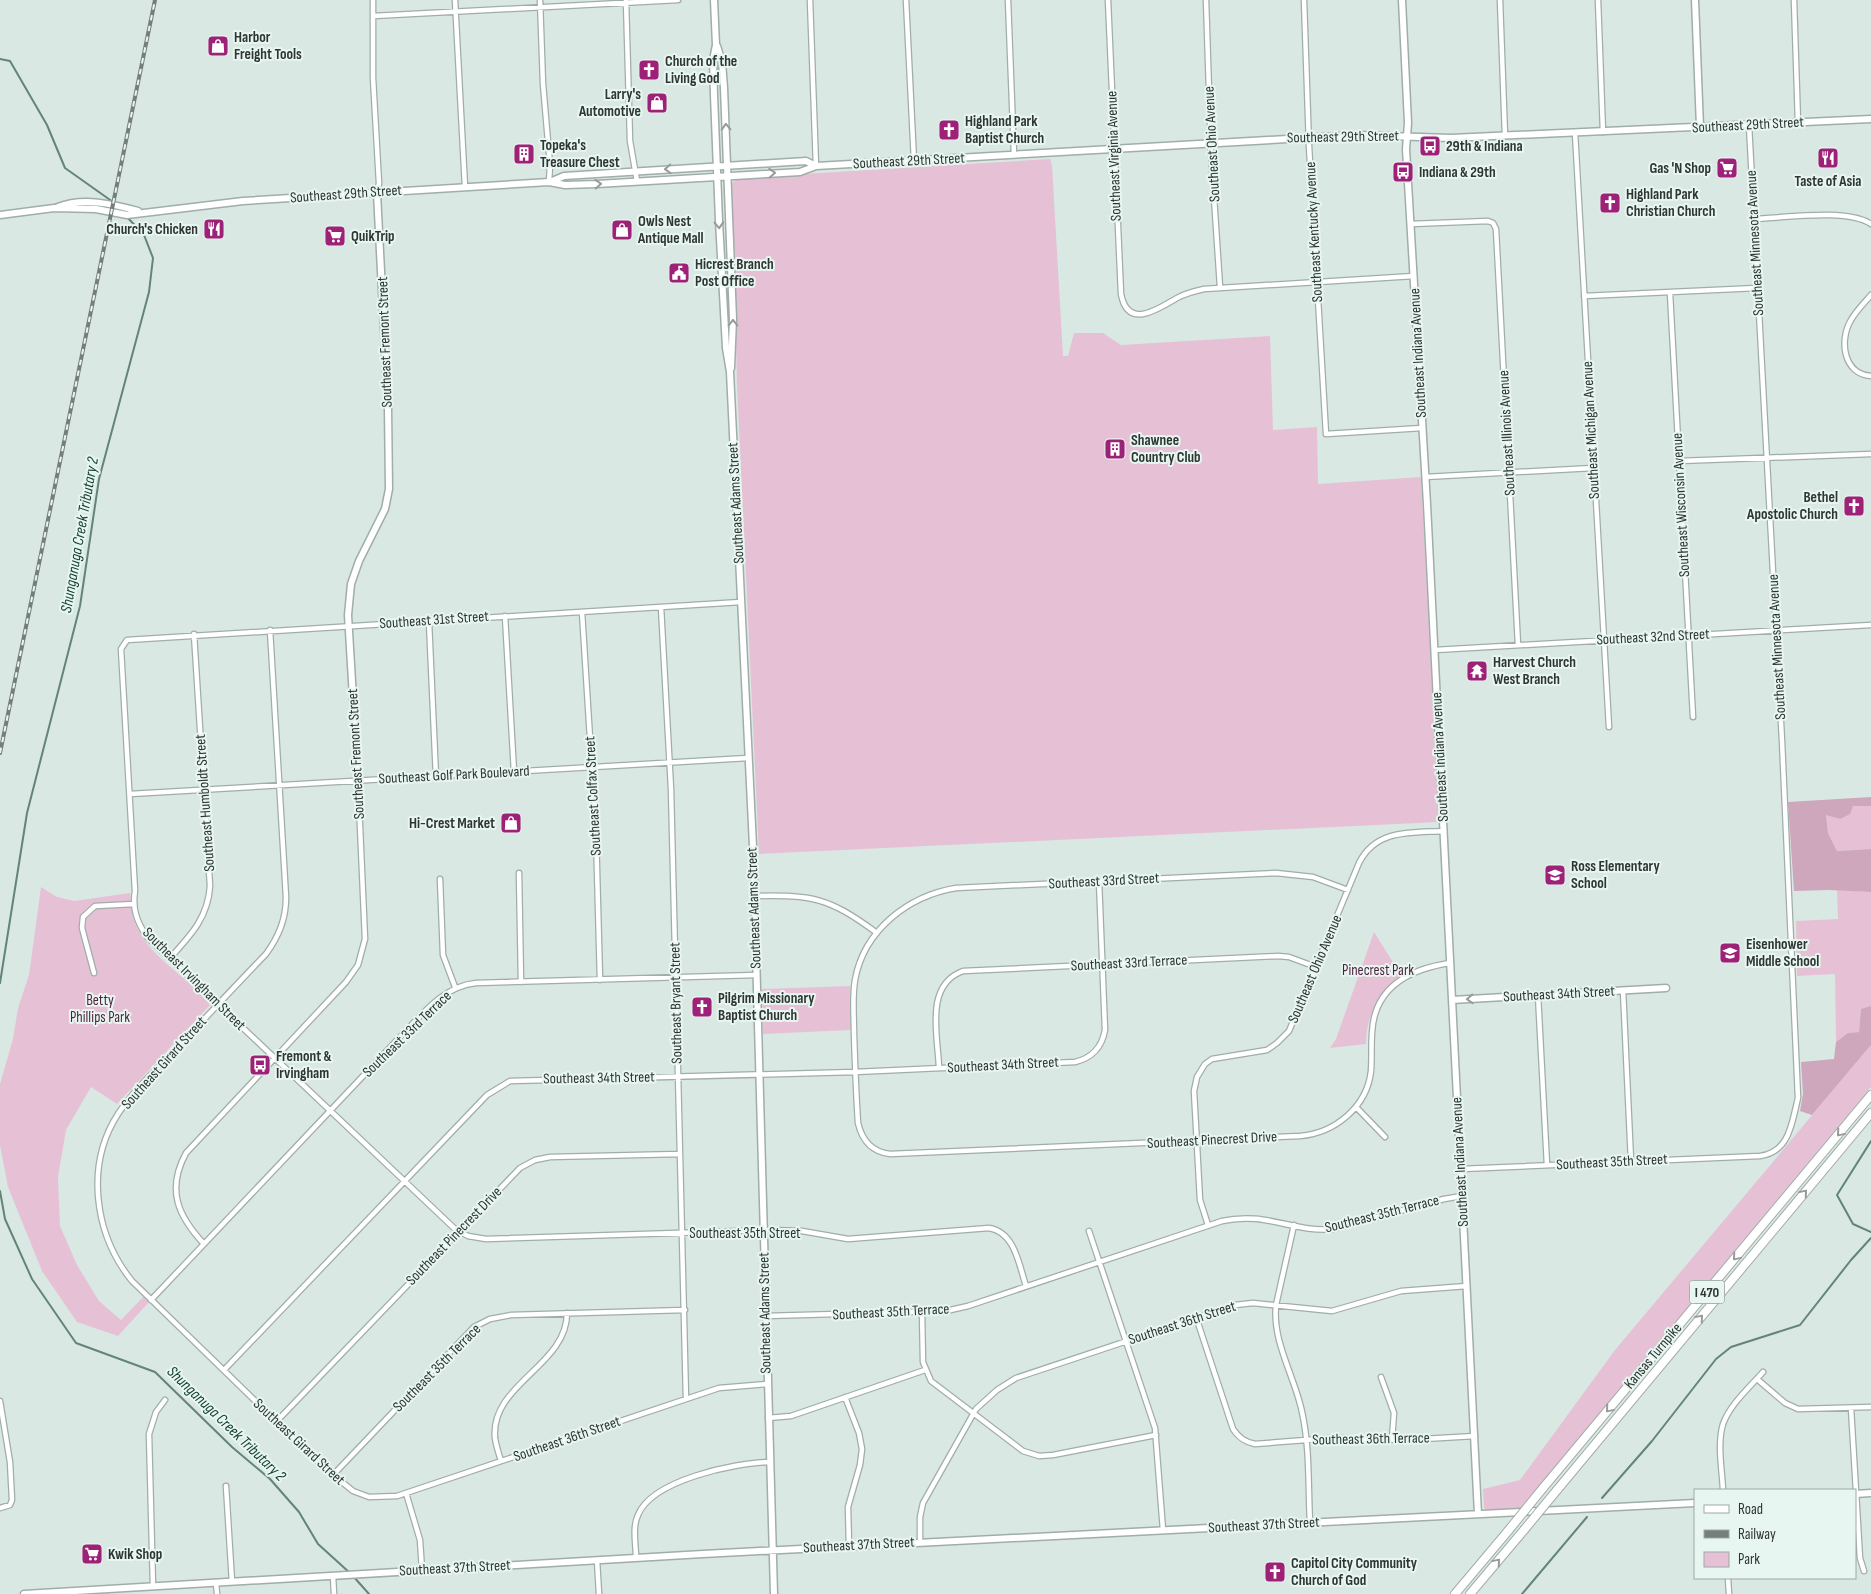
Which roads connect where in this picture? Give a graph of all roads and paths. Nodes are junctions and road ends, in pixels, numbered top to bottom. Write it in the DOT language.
graph roads {
  1 [pos="372,0"];
  2 [pos="455,0"];
  3 [pos="540,0"];
  4 [pos="678,0"];
  5 [pos="714,0"];
  6 [pos="810,0"];
  7 [pos="906,0"];
  8 [pos="1008,0"];
  9 [pos="1108,0"];
  10 [pos="1206,0"];
  11 [pos="1304,0"];
  12 [pos="1402,0"];
  13 [pos="1500,0"];
  14 [pos="1598,0"];
  15 [pos="1696,0"];
  16 [pos="1794,0"];
  17 [pos="626,1"];
  18 [pos="540,6"];
  19 [pos="456,11"];
  20 [pos="373,16"];
  21 [pos="716,45"];
  22 [pos="1871,119"];
  23 [pos="1798,123"];
  24 [pos="1749,125"];
  25 [pos="1700,127"];
  26 [pos="1603,132"];
  27 [pos="1575,133"];
  28 [pos="1406,136"];
  29 [pos="1505,136"];
  30 [pos="1309,138"];
  31 [pos="1211,143"];
  32 [pos="1113,149"];
  33 [pos="1014,155"];
  34 [pos="914,161"];
  35 [pos="727,165"];
  36 [pos="716,166"];
  37 [pos="816,166"];
  38 [pos="636,171"];
  39 [pos="728,176"];
  40 [pos="717,177"];
  41 [pos="549,182"];
  42 [pos="636,182"];
  43 [pos="465,187"];
  44 [pos="377,193"];
  45 [pos="0,215"];
  46 [pos="1754,219"];
  47 [pos="1411,224"];
  48 [pos="1871,224"];
  49 [pos="1414,276"];
  50 [pos="1317,282"];
  51 [pos="1220,287"];
  52 [pos="1757,288"];
  53 [pos="1670,293"];
  54 [pos="1871,295"];
  55 [pos="1584,296"];
  56 [pos="730,372"];
  57 [pos="1871,376"];
  58 [pos="1422,428"];
  59 [pos="1871,454"];
  60 [pos="1766,457"];
  61 [pos="1679,461"];
  62 [pos="1593,468"];
  63 [pos="1509,472"];
  64 [pos="1425,478"];
  65 [pos="741,602"];
  66 [pos="661,607"];
  67 [pos="582,612"];
  68 [pos="504,616"];
  69 [pos="428,622"];
  70 [pos="349,625"];
  71 [pos="1871,625"];
  72 [pos="1776,629"];
  73 [pos="270,630"];
  74 [pos="194,634"];
  75 [pos="1688,635"];
  76 [pos="127,640"];
  77 [pos="1604,640"];
  78 [pos="1518,645"];
  79 [pos="1435,650"];
  80 [pos="1693,717"];
  81 [pos="1609,727"];
  82 [pos="748,758"];
  83 [pos="670,762"];
  84 [pos="592,767"];
  85 [pos="514,772"];
  86 [pos="436,777"];
  87 [pos="358,781"];
  88 [pos="280,786"];
  89 [pos="204,790"];
  90 [pos="130,794"];
  91 [pos="1444,831"];
  92 [pos="519,873"];
  93 [pos="440,879"];
  94 [pos="1099,881"];
  95 [pos="1348,890"];
  96 [pos="754,896"];
  97 [pos="134,904"];
  98 [pos="877,933"];
  99 [pos="170,958"];
  100 [pos="1450,963"];
  101 [pos="1102,964"];
  102 [pos="1316,967"];
  103 [pos="94,974"];
  104 [pos="756,975"];
  105 [pos="676,978"];
  106 [pos="600,980"];
  107 [pos="521,982"];
  108 [pos="455,988"];
  109 [pos="1666,988"];
  110 [pos="1623,990"];
  111 [pos="1538,995"];
  112 [pos="1452,1000"];
  113 [pos="218,1005"];
  114 [pos="274,1058"];
  115 [pos="939,1068"];
  116 [pos="855,1072"];
  117 [pos="759,1075"];
  118 [pos="678,1076"];
  119 [pos="1871,1095"];
  120 [pos="1356,1107"];
  121 [pos="330,1111"];
  122 [pos="1871,1113"];
  123 [pos="1385,1137"];
  124 [pos="1197,1140"];
  125 [pos="869,1145"];
  126 [pos="680,1154"];
  127 [pos="1764,1155"];
  128 [pos="1631,1161"];
  129 [pos="1547,1165"];
  130 [pos="1461,1169"];
  131 [pos="404,1181"];
  132 [pos="1462,1196"];
  133 [pos="1208,1225"];
  134 [pos="1294,1225"];
  135 [pos="458,1231"];
  136 [pos="763,1231"];
  137 [pos="1089,1231"];
  138 [pos="682,1233"];
  139 [pos="204,1244"];
  140 [pos="1101,1262"];
  141 [pos="1026,1286"];
  142 [pos="1467,1286"];
  143 [pos="151,1300"];
  144 [pos="1276,1305"];
  145 [pos="685,1310"];
  146 [pos="567,1313"];
  147 [pos="922,1313"];
  148 [pos="765,1316"];
  149 [pos="1196,1317"];
  150 [pos="1127,1340"];
  151 [pos="224,1370"];
  152 [pos="925,1370"];
  153 [pos="1763,1372"];
  154 [pos="1381,1377"];
  155 [pos="1757,1379"];
  156 [pos="767,1384"];
  157 [pos="845,1397"];
  158 [pos="686,1399"];
  159 [pos="165,1400"];
  160 [pos="0,1401"];
  161 [pos="1871,1407"];
  162 [pos="1851,1408"];
  163 [pos="974,1415"];
  164 [pos="768,1418"];
  165 [pos="276,1422"];
  166 [pos="1156,1435"];
  167 [pos="1475,1436"];
  168 [pos="1392,1439"];
  169 [pos="1306,1440"];
  170 [pos="501,1461"];
  171 [pos="769,1462"];
  172 [pos="334,1474"];
  173 [pos="226,1486"];
  174 [pos="1723,1489"];
  175 [pos="1855,1489"];
  176 [pos="406,1493"];
  177 [pos="1871,1493"];
  178 [pos="1856,1494"];
  179 [pos="369,1497"];
  180 [pos="1694,1502"];
  181 [pos="1856,1507"];
  182 [pos="0,1508"];
  183 [pos="1478,1514"];
  184 [pos="1310,1523"];
  185 [pos="1162,1530"];
  186 [pos="920,1542"];
  187 [pos="849,1546"];
  188 [pos="772,1550"];
  189 [pos="636,1558"];
  190 [pos="597,1560"];
  191 [pos="422,1570"];
  192 [pos="1864,1571"];
  193 [pos="335,1576"];
  194 [pos="1728,1579"];
  195 [pos="216,1582"];
  196 [pos="232,1582"];
  197 [pos="153,1587"];
  198 [pos="121,1591"];
  199 [pos="24,1594"];
  200 [pos="217,1594"];
  201 [pos="334,1594"];
  202 [pos="599,1594"];
  203 [pos="774,1594"];
  204 [pos="1455,1594"];
  205 [pos="1470,1594"];
  206 [pos="1729,1594"];
  1 -- 20 [label="street"];
  2 -- 19 [label="street"];
  3 -- 18 [label="street"];
  4 -- 17 [label="street"];
  5 -- 21 [label="main road, Southeast Adams Street"];
  6 -- 37 [label="street"];
  7 -- 34 [label="street"];
  8 -- 33 [label="street"];
  9 -- 32 [label="street, Southeast Virginia Avenue"];
  10 -- 31 [label="street, Southeast Ohio Avenue"];
  11 -- 30 [label="street, Southeast Kentucky Avenue"];
  12 -- 28 [label="main road, Southeast Indiana Avenue"];
  13 -- 29 [label="street"];
  14 -- 26 [label="street"];
  15 -- 25 [label="main road"];
  16 -- 23 [label="street"];
  17 -- 18 [label="street"];
  17 -- 38 [label="street"];
  18 -- 19 [label="street"];
  18 -- 41 [label="street"];
  19 -- 20 [label="street"];
  19 -- 43 [label="street"];
  20 -- 44 [label="street"];
  35 -- 21 [label="main road, Southeast Adams Street, one-way"];
  21 -- 36 [label="main road, Southeast Adams Street"];
  22 -- 23 [label="main road, Southeast 29th Street"];
  23 -- 24 [label="main road, Southeast 29th Street"];
  24 -- 25 [label="main road, Southeast 29th Street"];
  24 -- 46 [label="street, Southeast Minnesota Avenue"];
  25 -- 26 [label="main road, Southeast 29th Street"];
  26 -- 27 [label="main road, Southeast 29th Street"];
  27 -- 29 [label="main road, Southeast 29th Street"];
  27 -- 55 [label="street, Southeast Michigan Avenue"];
  28 -- 29 [label="main road, Southeast 29th Street"];
  28 -- 30 [label="main road, Southeast 29th Street"];
  28 -- 47 [label="main road, Southeast Indiana Avenue"];
  30 -- 31 [label="main road, Southeast 29th Street"];
  30 -- 50 [label="street, Southeast Kentucky Avenue"];
  31 -- 32 [label="main road, Southeast 29th Street"];
  31 -- 51 [label="street, Southeast Ohio Avenue"];
  32 -- 33 [label="main road, Southeast 29th Street"];
  32 -- 51 [label="street, Southeast Virginia Avenue"];
  33 -- 34 [label="main road, Southeast 29th Street"];
  34 -- 37 [label="main road, Southeast 29th Street"];
  35 -- 36 [label="main road, Southeast 29th Street"];
  35 -- 37 [label="main road, Southeast 29th Street"];
  35 -- 39 [label="main road, Southeast Adams Street"];
  36 -- 38 [label="main road, Southeast 29th Street, one-way"];
  36 -- 40 [label="main road, Southeast Adams Street"];
  39 -- 37 [label="main road, Southeast 29th Street, one-way"];
  38 -- 41 [label="main road, Southeast 29th Street"];
  38 -- 42 [label="street"];
  39 -- 40 [label="main road, Southeast 29th Street"];
  56 -- 39 [label="main road, Southeast Adams Street, one-way"];
  40 -- 42 [label="main road, Southeast 29th Street"];
  40 -- 56 [label="main road, Southeast Adams Street, one-way"];
  41 -- 42 [label="main road, Southeast 29th Street, one-way"];
  41 -- 43 [label="main road, Southeast 29th Street"];
  43 -- 44 [label="main road, Southeast 29th Street"];
  44 -- 45 [label="main road, Southeast 29th Street"];
  44 -- 70 [label="main road, Southeast Fremont Street"];
  46 -- 48 [label="street"];
  46 -- 52 [label="street, Southeast Minnesota Avenue"];
  47 -- 49 [label="main road, Southeast Indiana Avenue"];
  47 -- 63 [label="street, Southeast Illinois Avenue"];
  49 -- 50 [label="street"];
  49 -- 58 [label="main road, Southeast Indiana Avenue"];
  50 -- 51 [label="street"];
  50 -- 58 [label="street, Southeast Kentucky Avenue"];
  52 -- 53 [label="street"];
  52 -- 60 [label="street, Southeast Minnesota Avenue"];
  53 -- 55 [label="street"];
  53 -- 61 [label="street, Southeast Wisconsin Avenue"];
  54 -- 57 [label="street"];
  55 -- 62 [label="street, Southeast Michigan Avenue"];
  56 -- 65 [label="main road, Southeast Adams Street"];
  58 -- 64 [label="main road, Southeast Indiana Avenue"];
  59 -- 60 [label="street"];
  60 -- 61 [label="street"];
  60 -- 72 [label="street, Southeast Minnesota Avenue"];
  61 -- 75 [label="street, Southeast Wisconsin Avenue"];
  62 -- 63 [label="street"];
  62 -- 77 [label="street, Southeast Michigan Avenue"];
  63 -- 64 [label="street"];
  63 -- 78 [label="street, Southeast Illinois Avenue"];
  64 -- 79 [label="main road, Southeast Indiana Avenue"];
  65 -- 66 [label="street, Southeast 31st Street"];
  65 -- 82 [label="main road, Southeast Adams Street"];
  66 -- 67 [label="street, Southeast 31st Street"];
  66 -- 83 [label="street, Southeast Bryant Street"];
  67 -- 68 [label="street, Southeast 31st Street"];
  67 -- 84 [label="street, Southeast Colfax Street"];
  68 -- 69 [label="street, Southeast 31st Street"];
  68 -- 85 [label="street"];
  69 -- 70 [label="street, Southeast 31st Street"];
  69 -- 86 [label="street"];
  70 -- 73 [label="street, Southeast 31st Street"];
  70 -- 87 [label="main road, Southeast Fremont Street"];
  71 -- 72 [label="street, Southeast 32nd Street"];
  72 -- 75 [label="street, Southeast 32nd Street"];
  72 -- 127 [label="street, Southeast Minnesota Avenue"];
  73 -- 74 [label="street, Southeast 31st Street"];
  73 -- 88 [label="street, Southeast Girard Street"];
  74 -- 76 [label="street, Southeast 31st Street"];
  74 -- 89 [label="street, Southeast Humboldt Street"];
  75 -- 77 [label="street, Southeast 32nd Street"];
  75 -- 80 [label="street, Southeast Wisconsin Avenue"];
  76 -- 90 [label="street, Southeast Irvingham Street"];
  77 -- 78 [label="street, Southeast 32nd Street"];
  77 -- 81 [label="street, Southeast Michigan Avenue"];
  78 -- 79 [label="street, Southeast 32nd Street"];
  79 -- 91 [label="main road, Southeast Indiana Avenue"];
  82 -- 83 [label="street, Southeast Golf Park Boulevard"];
  82 -- 96 [label="main road, Southeast Adams Street"];
  83 -- 84 [label="street, Southeast Golf Park Boulevard"];
  83 -- 105 [label="street, Southeast Bryant Street"];
  84 -- 85 [label="street, Southeast Golf Park Boulevard"];
  84 -- 106 [label="street, Southeast Colfax Street"];
  85 -- 86 [label="street, Southeast Golf Park Boulevard"];
  86 -- 87 [label="street, Southeast Golf Park Boulevard"];
  87 -- 88 [label="street, Southeast Golf Park Boulevard"];
  87 -- 114 [label="street, Southeast Fremont Street"];
  88 -- 89 [label="street, Southeast Golf Park Boulevard"];
  88 -- 113 [label="street, Southeast Girard Street"];
  89 -- 90 [label="street, Southeast Golf Park Boulevard"];
  89 -- 99 [label="street, Southeast Humboldt Street"];
  90 -- 97 [label="street, Southeast Irvingham Street"];
  91 -- 95 [label="street"];
  91 -- 100 [label="main road, Southeast Indiana Avenue"];
  92 -- 107 [label="street"];
  93 -- 108 [label="street"];
  94 -- 95 [label="street, Southeast 33rd Street"];
  94 -- 98 [label="street, Southeast 33rd Street"];
  94 -- 101 [label="street"];
  95 -- 102 [label="street, Southeast Ohio Avenue"];
  96 -- 98 [label="street"];
  96 -- 104 [label="main road, Southeast Adams Street"];
  97 -- 99 [label="street, Southeast Irvingham Street"];
  97 -- 103 [label="street"];
  98 -- 116 [label="street, Southeast 33rd Street"];
  99 -- 113 [label="street, Southeast Irvingham Street"];
  100 -- 112 [label="main road, Southeast Indiana Avenue"];
  100 -- 120 [label="street, Southeast Pinecrest Drive"];
  101 -- 102 [label="street, Southeast 33rd Terrace"];
  101 -- 115 [label="street, Southeast 33rd Terrace"];
  101 -- 115 [label="street, Southeast 34th Street"];
  102 -- 124 [label="street, Southeast Ohio Avenue"];
  104 -- 105 [label="street, Southeast 33rd Terrace"];
  104 -- 117 [label="main road, Southeast Adams Street"];
  105 -- 106 [label="street, Southeast 33rd Terrace"];
  105 -- 118 [label="street, Southeast Bryant Street"];
  106 -- 107 [label="street, Southeast 33rd Terrace"];
  107 -- 108 [label="street, Southeast 33rd Terrace"];
  108 -- 121 [label="street, Southeast 33rd Terrace"];
  109 -- 110 [label="main road, Southeast 34th Street"];
  110 -- 111 [label="main road, Southeast 34th Street"];
  110 -- 128 [label="street"];
  111 -- 112 [label="main road, Southeast 34th Street, one-way"];
  111 -- 129 [label="street"];
  112 -- 130 [label="main road, Southeast Indiana Avenue"];
  113 -- 114 [label="street, Southeast Irvingham Street"];
  113 -- 143 [label="street, Southeast Girard Street"];
  114 -- 121 [label="street, Southeast Irvingham Street"];
  114 -- 139 [label="street, Southeast Fremont Street"];
  115 -- 116 [label="street, Southeast 34th Street"];
  116 -- 117 [label="street, Southeast 34th Street"];
  116 -- 125 [label="street, Southeast 33rd Street"];
  117 -- 118 [label="street, Southeast 34th Street"];
  117 -- 136 [label="main road, Southeast Adams Street"];
  118 -- 126 [label="street, Southeast Bryant Street"];
  118 -- 131 [label="street, Southeast 34th Street"];
  119 -- 204 [label="highway, Kansas Turnpike / I 470, one-way, bridge"];
  120 -- 123 [label="street"];
  120 -- 124 [label="street, Southeast Pinecrest Drive"];
  121 -- 131 [label="street, Southeast Irvingham Street"];
  121 -- 139 [label="street, Southeast 33rd Terrace"];
  205 -- 122 [label="highway, Kansas Turnpike / I 470, one-way, bridge"];
  124 -- 125 [label="street, Southeast Pinecrest Drive"];
  124 -- 133 [label="street, Southeast Ohio Avenue"];
  126 -- 135 [label="street, Southeast Pinecrest Drive"];
  126 -- 138 [label="street, Southeast Bryant Street"];
  127 -- 128 [label="street, Southeast 35th Street"];
  128 -- 129 [label="street, Southeast 35th Street"];
  129 -- 130 [label="street, Southeast 35th Street"];
  130 -- 132 [label="main road, Southeast Indiana Avenue"];
  131 -- 135 [label="street, Southeast Irvingham Street"];
  131 -- 151 [label="street, Southeast 34th Street"];
  132 -- 134 [label="street, Southeast 35th Terrace"];
  132 -- 142 [label="main road, Southeast Indiana Avenue"];
  133 -- 134 [label="street, Southeast 35th Terrace"];
  133 -- 140 [label="street, Southeast 35th Terrace"];
  134 -- 144 [label="street"];
  135 -- 138 [label="street, Southeast 35th Street"];
  135 -- 165 [label="street, Southeast Pinecrest Drive"];
  136 -- 138 [label="street, Southeast 35th Street"];
  136 -- 141 [label="street, Southeast 35th Street"];
  136 -- 148 [label="main road, Southeast Adams Street"];
  137 -- 140 [label="street"];
  138 -- 145 [label="street, Southeast Bryant Street"];
  139 -- 143 [label="street, Southeast 33rd Terrace"];
  140 -- 141 [label="street, Southeast 35th Terrace"];
  140 -- 150 [label="street"];
  141 -- 147 [label="street, Southeast 35th Terrace"];
  142 -- 144 [label="street, Southeast 36th Street"];
  142 -- 167 [label="main road, Southeast Indiana Avenue"];
  143 -- 151 [label="street, Southeast Girard Street"];
  144 -- 149 [label="street, Southeast 36th Street"];
  144 -- 169 [label="street"];
  145 -- 146 [label="street, Southeast 35th Terrace"];
  145 -- 158 [label="street, Southeast Bryant Street"];
  146 -- 170 [label="street"];
  146 -- 172 [label="street, Southeast 35th Terrace"];
  147 -- 148 [label="street, Southeast 35th Terrace"];
  147 -- 152 [label="street"];
  148 -- 156 [label="main road, Southeast Adams Street"];
  149 -- 150 [label="street, Southeast 36th Street"];
  149 -- 169 [label="street, Southeast 36th Terrace"];
  150 -- 163 [label="street, Southeast 36th Street"];
  150 -- 166 [label="street"];
  151 -- 165 [label="street, Southeast Girard Street"];
  152 -- 157 [label="street"];
  152 -- 163 [label="street"];
  153 -- 155 [label="street"];
  154 -- 168 [label="street"];
  155 -- 162 [label="street"];
  155 -- 174 [label="street"];
  156 -- 158 [label="street, Southeast 36th Street"];
  156 -- 164 [label="main road, Southeast Adams Street"];
  157 -- 164 [label="street"];
  157 -- 187 [label="street"];
  158 -- 170 [label="street, Southeast 36th Street"];
  159 -- 197 [label="street"];
  160 -- 182 [label="street"];
  161 -- 162 [label="street"];
  162 -- 175 [label="street"];
  163 -- 166 [label="street"];
  163 -- 186 [label="street, Southeast 36th Street"];
  164 -- 171 [label="main road, Southeast Adams Street"];
  165 -- 172 [label="street, Southeast Girard Street"];
  166 -- 185 [label="street"];
  167 -- 168 [label="street, Southeast 36th Terrace"];
  167 -- 183 [label="main road, Southeast Indiana Avenue"];
  168 -- 169 [label="street, Southeast 36th Terrace"];
  169 -- 184 [label="street"];
  170 -- 176 [label="street, Southeast 36th Street"];
  171 -- 188 [label="main road, Southeast Adams Street"];
  171 -- 189 [label="street"];
  172 -- 179 [label="street, Southeast Girard Street"];
  173 -- 196 [label="street"];
  176 -- 179 [label="street, Southeast 36th Street"];
  176 -- 191 [label="street"];
  177 -- 178 [label="main road"];
  180 -- 183 [label="main road, Southeast 37th Street"];
  181 -- 192 [label="street"];
  183 -- 184 [label="main road, Southeast 37th Street"];
  184 -- 185 [label="main road, Southeast 37th Street"];
  185 -- 186 [label="main road, Southeast 37th Street"];
  186 -- 187 [label="main road, Southeast 37th Street"];
  187 -- 188 [label="main road, Southeast 37th Street"];
  188 -- 189 [label="main road, Southeast 37th Street"];
  188 -- 203 [label="main road, Southeast Adams Street"];
  189 -- 190 [label="main road, Southeast 37th Street"];
  190 -- 191 [label="main road, Southeast 37th Street"];
  190 -- 202 [label="street"];
  191 -- 193 [label="main road, Southeast 37th Street"];
  193 -- 196 [label="main road, Southeast 37th Street"];
  193 -- 201 [label="street"];
  194 -- 206 [label="street"];
  195 -- 196 [label="main road, Southeast 37th Street"];
  195 -- 197 [label="main road, Southeast 37th Street"];
  195 -- 200 [label="street"];
  197 -- 198 [label="main road, Southeast 37th Street"];
  198 -- 199 [label="main road, Southeast 37th Street"];
}
